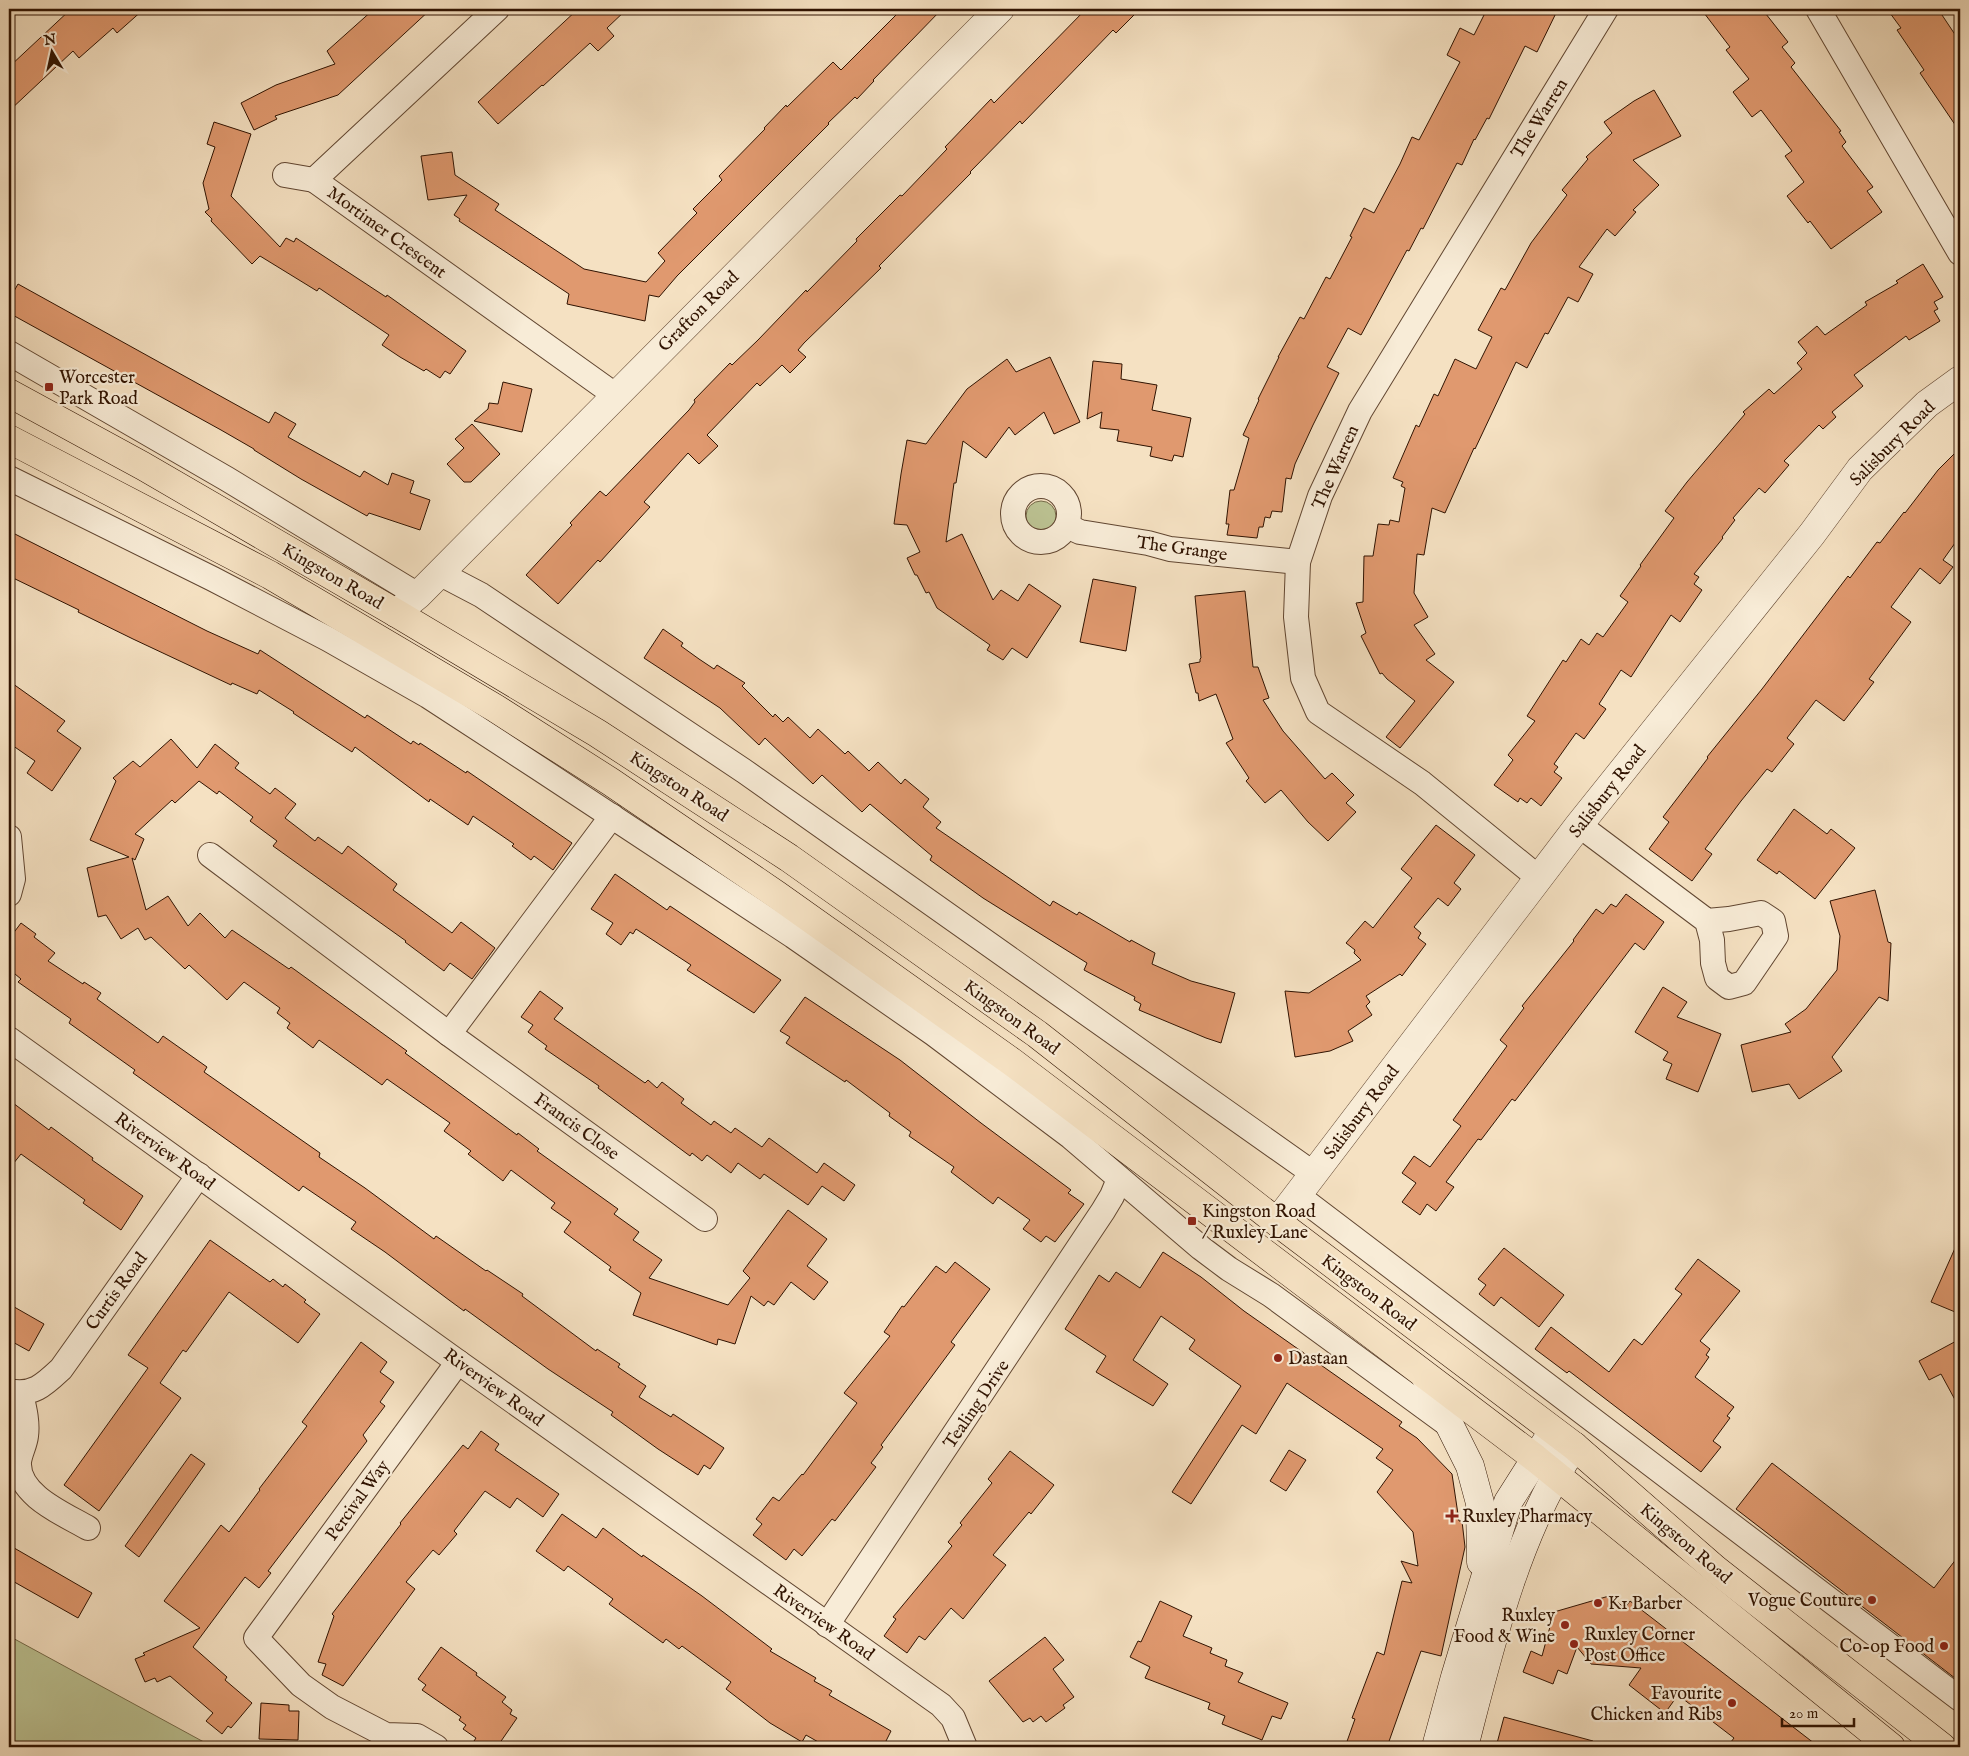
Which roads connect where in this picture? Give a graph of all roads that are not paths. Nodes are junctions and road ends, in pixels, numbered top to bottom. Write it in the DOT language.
graph roads {
  1 [pos="497,9"];
  2 [pos="1000,9"];
  3 [pos="1606,9"];
  4 [pos="1818,9"];
  5 [pos="285,175"];
  6 [pos="314,180"];
  7 [pos="1960,253"];
  8 [pos="9,353"];
  9 [pos="1960,380"];
  10 [pos="9,393"];
  11 [pos="615,395"];
  12 [pos="9,440"];
  13 [pos="9,478"];
  14 [pos="1067,526"];
  15 [pos="1298,562"];
  16 [pos="439,573"];
  17 [pos="418,595"];
  18 [pos="396,613"];
  19 [pos="612,816"];
  20 [pos="1579,825"];
  21 [pos="9,837"];
  22 [pos="210,855"];
  23 [pos="1540,878"];
  24 [pos="9,894"];
  25 [pos="1707,921"];
  26 [pos="449,1034"];
  27 [pos="9,1038"];
  28 [pos="1314,1174"];
  29 [pos="199,1175"];
  30 [pos="1119,1180"];
  31 [pos="1297,1195"];
  32 [pos="704,1219"];
  33 [pos="1276,1222"];
  34 [pos="458,1362"];
  35 [pos="1425,1376"];
  36 [pos="15,1393"];
  37 [pos="1450,1426"];
  38 [pos="1563,1439"];
  39 [pos="1535,1458"];
  40 [pos="1555,1475"];
  41 [pos="15,1481"];
  42 [pos="88,1528"];
  43 [pos="1481,1589"];
  44 [pos="827,1625"];
  45 [pos="1960,1699"];
  46 [pos="436,1747"];
  47 [pos="965,1747"];
  48 [pos="1436,1747"];
  49 [pos="1464,1747"];
  50 [pos="1890,1747"];
  51 [pos="1942,1747"];
  1 -- 6 [label="street, Mortimer Crescent"];
  2 -- 11 [label="street, Grafton Road"];
  3 -- 15 [label="street, The Warren"];
  4 -- 7 [label="street"];
  5 -- 6 [label="street"];
  6 -- 11 [label="street, Mortimer Crescent"];
  8 -- 17 [label="street"];
  9 -- 20 [label="street, Salisbury Road"];
  10 -- 18 [label="highway, Kingston Road"];
  11 -- 16 [label="street, Grafton Road"];
  12 -- 35 [label="highway, Kingston Road"];
  13 -- 19 [label="street"];
  14 -- 15 [label="street, The Grange"];
  15 -- 23 [label="street, The Warren"];
  16 -- 17 [label="street, Grafton Road"];
  16 -- 28 [label="street"];
  17 -- 18 [label="street, Grafton Road"];
  18 -- 33 [label="highway, Kingston Road"];
  19 -- 26 [label="street"];
  19 -- 30 [label="street"];
  20 -- 23 [label="street, Salisbury Road"];
  20 -- 25 [label="street"];
  21 -- 24 [label="street"];
  22 -- 26 [label="street, Francis Close"];
  23 -- 28 [label="street, Salisbury Road"];
  26 -- 32 [label="street, Francis Close"];
  27 -- 29 [label="street, Riverview Road"];
  28 -- 31 [label="street, Salisbury Road"];
  29 -- 34 [label="street, Riverview Road"];
  29 -- 36 [label="street, Curtis Road"];
  30 -- 37 [label="street"];
  30 -- 44 [label="street, Tealing Drive"];
  31 -- 33 [label="street, Salisbury Road"];
  31 -- 45 [label="street"];
  33 -- 38 [label="highway, Kingston Road"];
  34 -- 44 [label="street, Riverview Road"];
  34 -- 46 [label="street, Percival Way"];
  35 -- 37 [label="street"];
  35 -- 39 [label="highway, Kingston Road"];
  36 -- 41 [label="street, Curtis Road"];
  37 -- 43 [label="street"];
  38 -- 39 [label="street"];
  38 -- 40 [label="street"];
  38 -- 51 [label="highway, Kingston Road"];
  39 -- 40 [label="highway, Kingston Road"];
  39 -- 43 [label="street"];
  40 -- 49 [label="street"];
  40 -- 50 [label="highway, Kingston Road"];
  41 -- 42 [label="street, Curtis Road"];
  43 -- 48 [label="street"];
  44 -- 47 [label="street, Riverview Road"];
}
